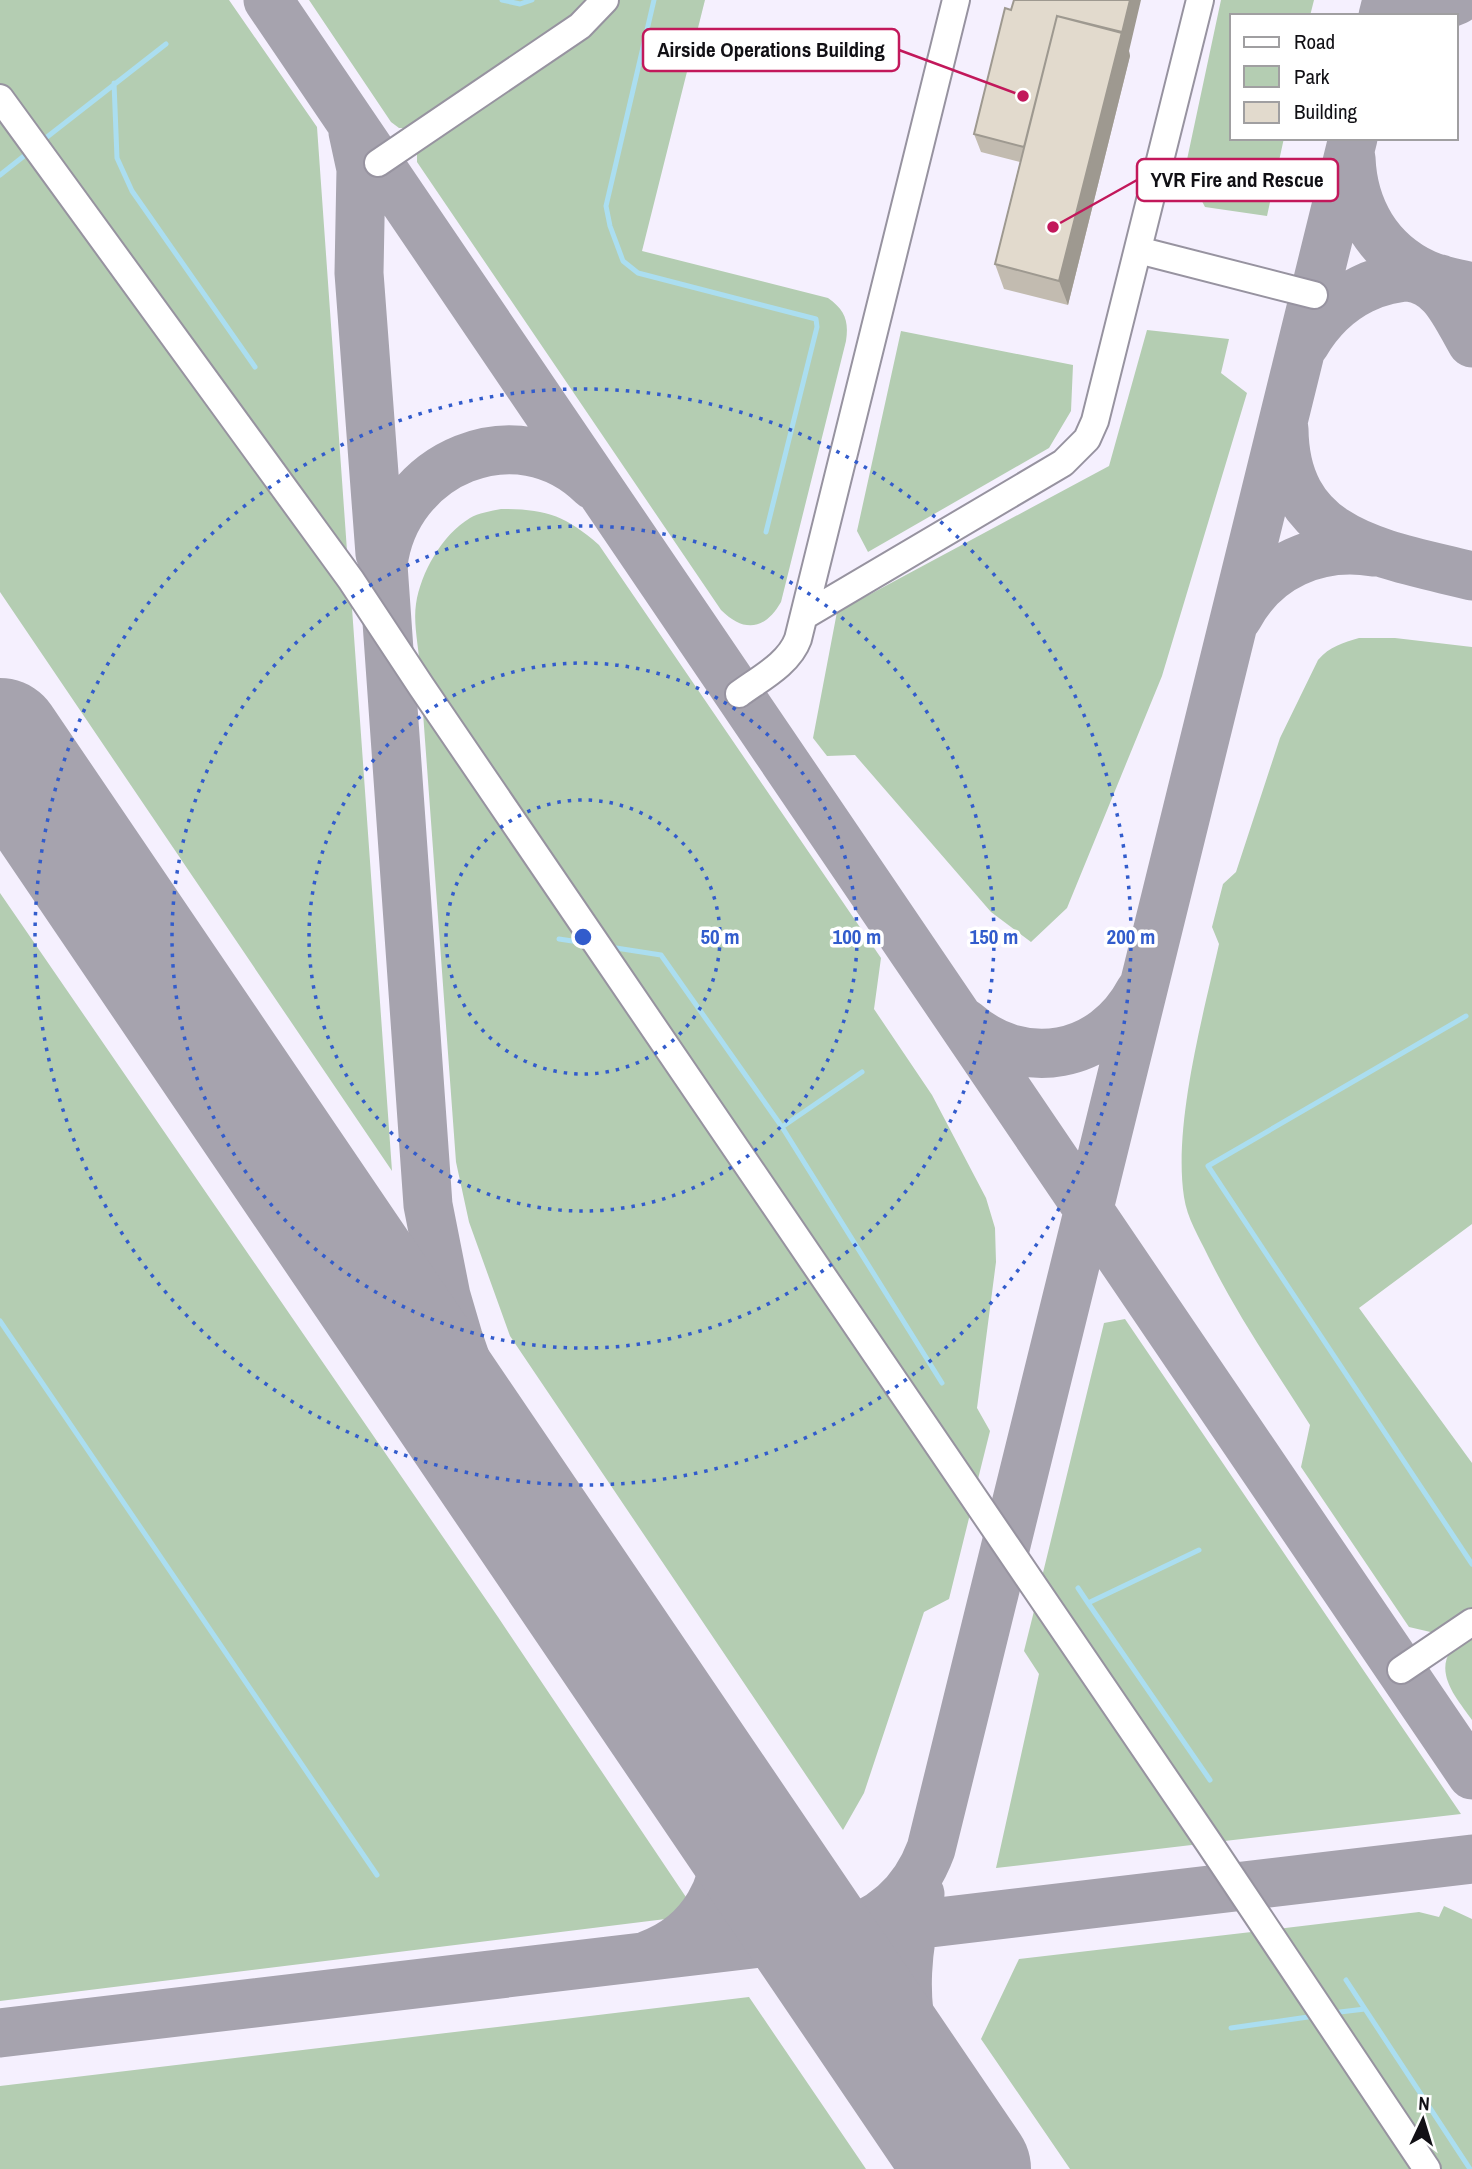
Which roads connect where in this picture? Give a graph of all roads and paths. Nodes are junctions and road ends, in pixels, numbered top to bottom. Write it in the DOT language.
graph roads {
  1 [pos="605,0"];
  2 [pos="956,0"];
  3 [pos="1200,0"];
  4 [pos="0,98"];
  5 [pos="378,163"];
  6 [pos="1138,250"];
  7 [pos="1314,295"];
  8 [pos="804,616"];
  9 [pos="738,694"];
  10 [pos="1472,1622"];
  11 [pos="1401,1670"];
  12 [pos="1427,2169"];
  1 -- 5 [label="lane"];
  2 -- 8 [label="lane"];
  3 -- 6 [label="lane"];
  4 -- 12 [label="lane"];
  6 -- 7 [label="lane"];
  6 -- 8 [label="lane"];
  8 -- 9 [label="lane"];
  10 -- 11 [label="lane"];
}
